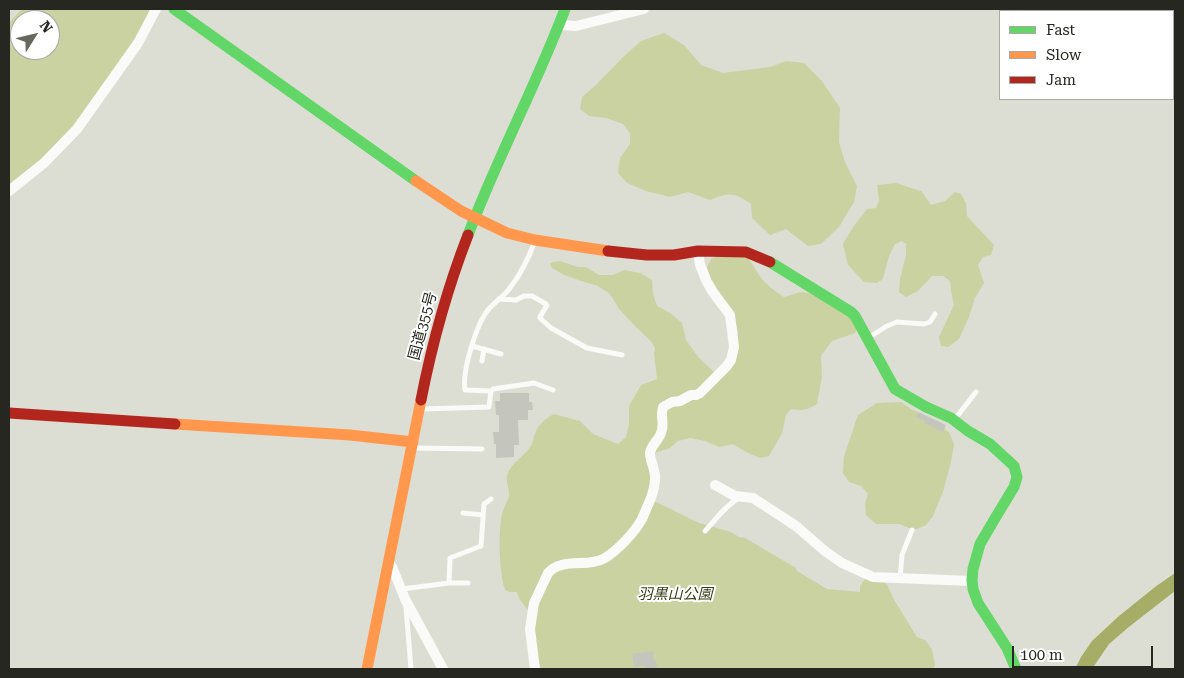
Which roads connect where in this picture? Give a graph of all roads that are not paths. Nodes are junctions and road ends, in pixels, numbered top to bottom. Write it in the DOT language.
graph roads {
  1 [pos="156,9"];
  2 [pos="174,9"];
  3 [pos="565,9"];
  4 [pos="644,9"];
  5 [pos="560,25"];
  6 [pos="9,191"];
  7 [pos="474,218"];
  8 [pos="536,240"];
  9 [pos="698,251"];
  10 [pos="499,299"];
  11 [pos="935,314"];
  12 [pos="868,338"];
  13 [pos="472,346"];
  14 [pos="484,350"];
  15 [pos="501,354"];
  16 [pos="622,355"];
  17 [pos="482,361"];
  18 [pos="553,390"];
  19 [pos="491,391"];
  20 [pos="976,392"];
  21 [pos="419,409"];
  22 [pos="9,413"];
  23 [pos="954,421"];
  24 [pos="412,445"];
  25 [pos="482,449"];
  26 [pos="715,485"];
  27 [pos="740,497"];
  28 [pos="491,500"];
  29 [pos="463,513"];
  30 [pos="483,516"];
  31 [pos="912,530"];
  32 [pos="705,531"];
  33 [pos="388,564"];
  34 [pos="900,578"];
  35 [pos="972,581"];
  36 [pos="468,582"];
  37 [pos="449,583"];
  38 [pos="404,594"];
  39 [pos="367,669"];
  40 [pos="411,669"];
  41 [pos="443,669"];
  42 [pos="535,669"];
  43 [pos="1016,669"];
  1 -- 6 [label="street"];
  2 -- 7 [label="main road"];
  3 -- 5 [label="main road, 国道355号"];
  4 -- 5 [label="street"];
  5 -- 7 [label="main road, 国道355号"];
  7 -- 8 [label="main road"];
  7 -- 21 [label="main road, 国道355号"];
  8 -- 9 [label="main road"];
  8 -- 10 [label="lane"];
  9 -- 12 [label="main road"];
  9 -- 42 [label="street"];
  10 -- 13 [label="lane"];
  10 -- 16 [label="lane"];
  11 -- 12 [label="lane"];
  12 -- 23 [label="main road"];
  13 -- 14 [label="lane"];
  13 -- 19 [label="lane"];
  14 -- 15 [label="lane"];
  14 -- 17 [label="lane"];
  18 -- 19 [label="lane"];
  19 -- 21 [label="lane"];
  20 -- 23 [label="lane"];
  21 -- 24 [label="main road, 国道355号"];
  22 -- 24 [label="main road"];
  23 -- 35 [label="main road"];
  24 -- 25 [label="lane"];
  24 -- 33 [label="main road, 国道355号"];
  26 -- 27 [label="street"];
  27 -- 32 [label="lane"];
  27 -- 34 [label="street"];
  28 -- 30 [label="lane"];
  29 -- 30 [label="lane"];
  30 -- 37 [label="lane"];
  31 -- 34 [label="lane"];
  33 -- 38 [label="street"];
  33 -- 39 [label="main road, 国道355号"];
  34 -- 35 [label="street"];
  35 -- 43 [label="main road"];
  36 -- 37 [label="lane"];
  37 -- 38 [label="lane"];
  38 -- 40 [label="lane"];
  38 -- 41 [label="street"];
}
